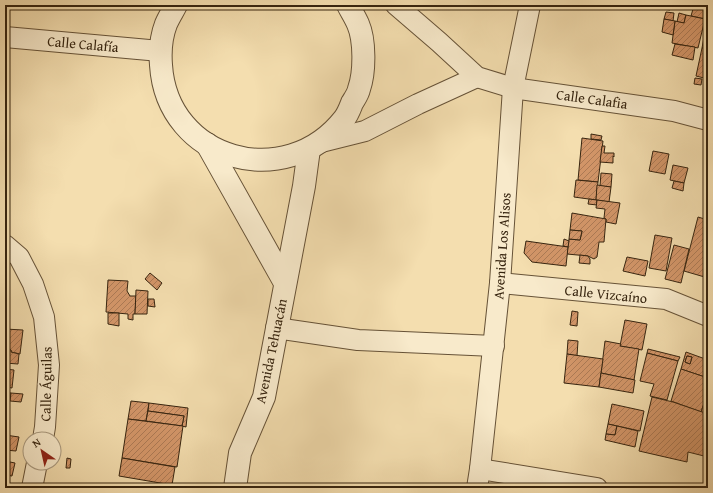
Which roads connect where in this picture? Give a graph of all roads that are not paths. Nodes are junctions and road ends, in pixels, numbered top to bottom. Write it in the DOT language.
graph roads {
  1 [pos="176,5"];
  2 [pos="348,5"];
  3 [pos="396,5"];
  4 [pos="530,5"];
  5 [pos="5,37"];
  6 [pos="160,51"];
  7 [pos="477,78"];
  8 [pos="513,88"];
  9 [pos="708,120"];
  10 [pos="207,144"];
  11 [pos="315,145"];
  12 [pos="5,246"];
  13 [pos="285,283"];
  14 [pos="500,283"];
  15 [pos="708,316"];
  16 [pos="276,328"];
  17 [pos="494,346"];
  18 [pos="44,431"];
  19 [pos="480,469"];
  20 [pos="35,471"];
  21 [pos="32,488"];
  22 [pos="235,488"];
  23 [pos="477,488"];
  24 [pos="597,488"];
  1 -- 6 [label="street"];
  2 -- 11 [label="street"];
  3 -- 7 [label="street, Calle Calafia"];
  4 -- 8 [label="street, Avenida Los Alisos"];
  5 -- 6 [label="street, Calle Calafía"];
  6 -- 10 [label="street"];
  7 -- 8 [label="street, Calle Calafia"];
  7 -- 11 [label="street"];
  8 -- 9 [label="street, Calle Calafia"];
  8 -- 14 [label="street, Avenida Los Alisos"];
  10 -- 11 [label="street"];
  10 -- 13 [label="street, Avenida Tehuacán"];
  11 -- 13 [label="street, Avenida Tehuacán"];
  12 -- 18 [label="street, Calle Águilas"];
  13 -- 16 [label="street, Avenida Tehuacán"];
  14 -- 15 [label="street, Calle Vizcaíno"];
  14 -- 17 [label="street, Avenida Los Alisos"];
  16 -- 17 [label="street"];
  16 -- 22 [label="street, Avenida Tehuacán"];
  17 -- 19 [label="street, Avenida Los Alisos"];
  19 -- 23 [label="street, Avenida Los Alisos"];
  19 -- 24 [label="street"];
  20 -- 21 [label="street"];
}
